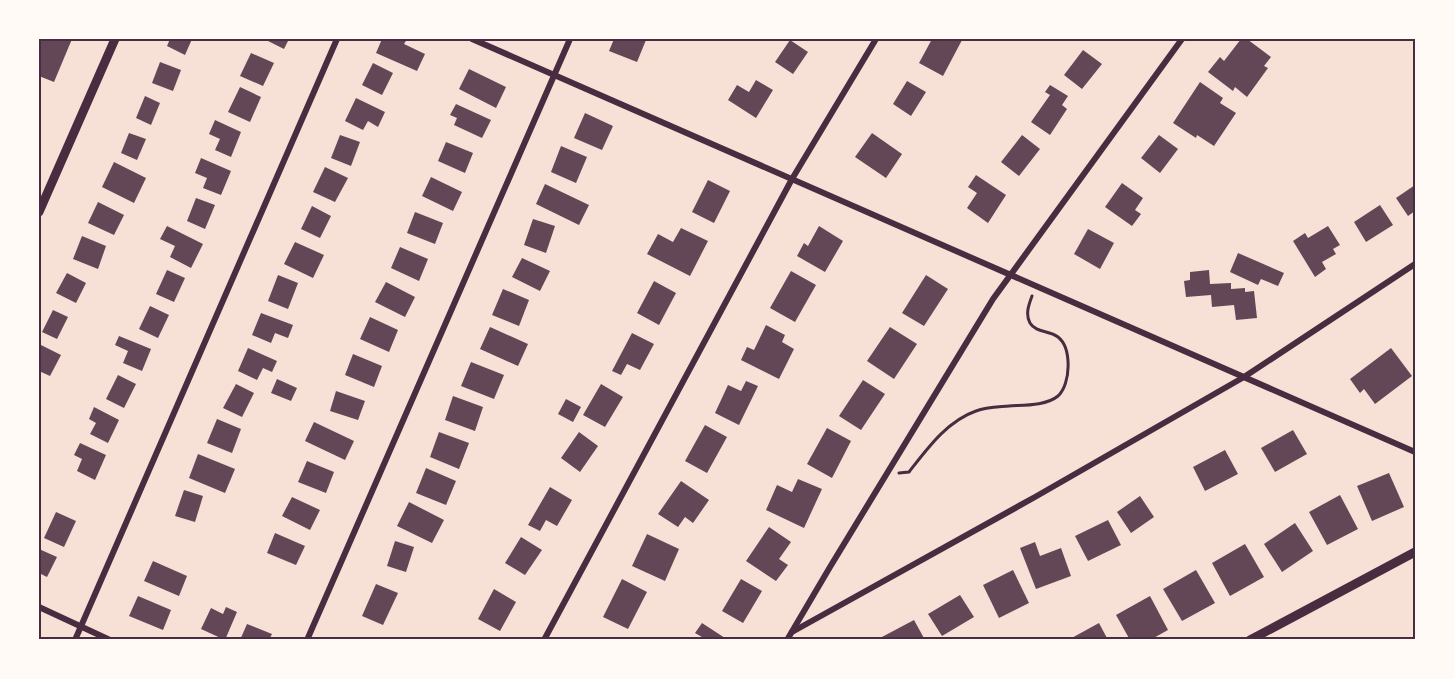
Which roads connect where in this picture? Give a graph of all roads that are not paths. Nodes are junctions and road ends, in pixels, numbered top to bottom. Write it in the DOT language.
graph roads {
  1 [pos="115,39"];
  2 [pos="337,39"];
  3 [pos="472,39"];
  4 [pos="570,39"];
  5 [pos="876,39"];
  6 [pos="1182,39"];
  7 [pos="554,75"];
  8 [pos="792,179"];
  9 [pos="39,212"];
  10 [pos="1415,264"];
  11 [pos="1010,275"];
  12 [pos="1244,377"];
  13 [pos="1415,452"];
  14 [pos="1415,552"];
  15 [pos="39,607"];
  16 [pos="81,627"];
  17 [pos="792,632"];
  18 [pos="75,640"];
  19 [pos="110,640"];
  20 [pos="308,640"];
  21 [pos="544,640"];
  22 [pos="787,640"];
  23 [pos="1250,640"];
  1 -- 9 [label="street"];
  2 -- 16 [label="street"];
  3 -- 7 [label="street"];
  4 -- 7 [label="street"];
  5 -- 8 [label="street"];
  6 -- 11 [label="street"];
  7 -- 8 [label="street"];
  7 -- 20 [label="street"];
  8 -- 11 [label="street"];
  8 -- 21 [label="street"];
  10 -- 12 [label="street"];
  11 -- 12 [label="street"];
  11 -- 17 [label="street"];
  12 -- 13 [label="street"];
  12 -- 17 [label="street"];
  14 -- 23 [label="street"];
  15 -- 16 [label="street"];
  16 -- 18 [label="street"];
  16 -- 19 [label="street"];
  17 -- 22 [label="street"];
}
